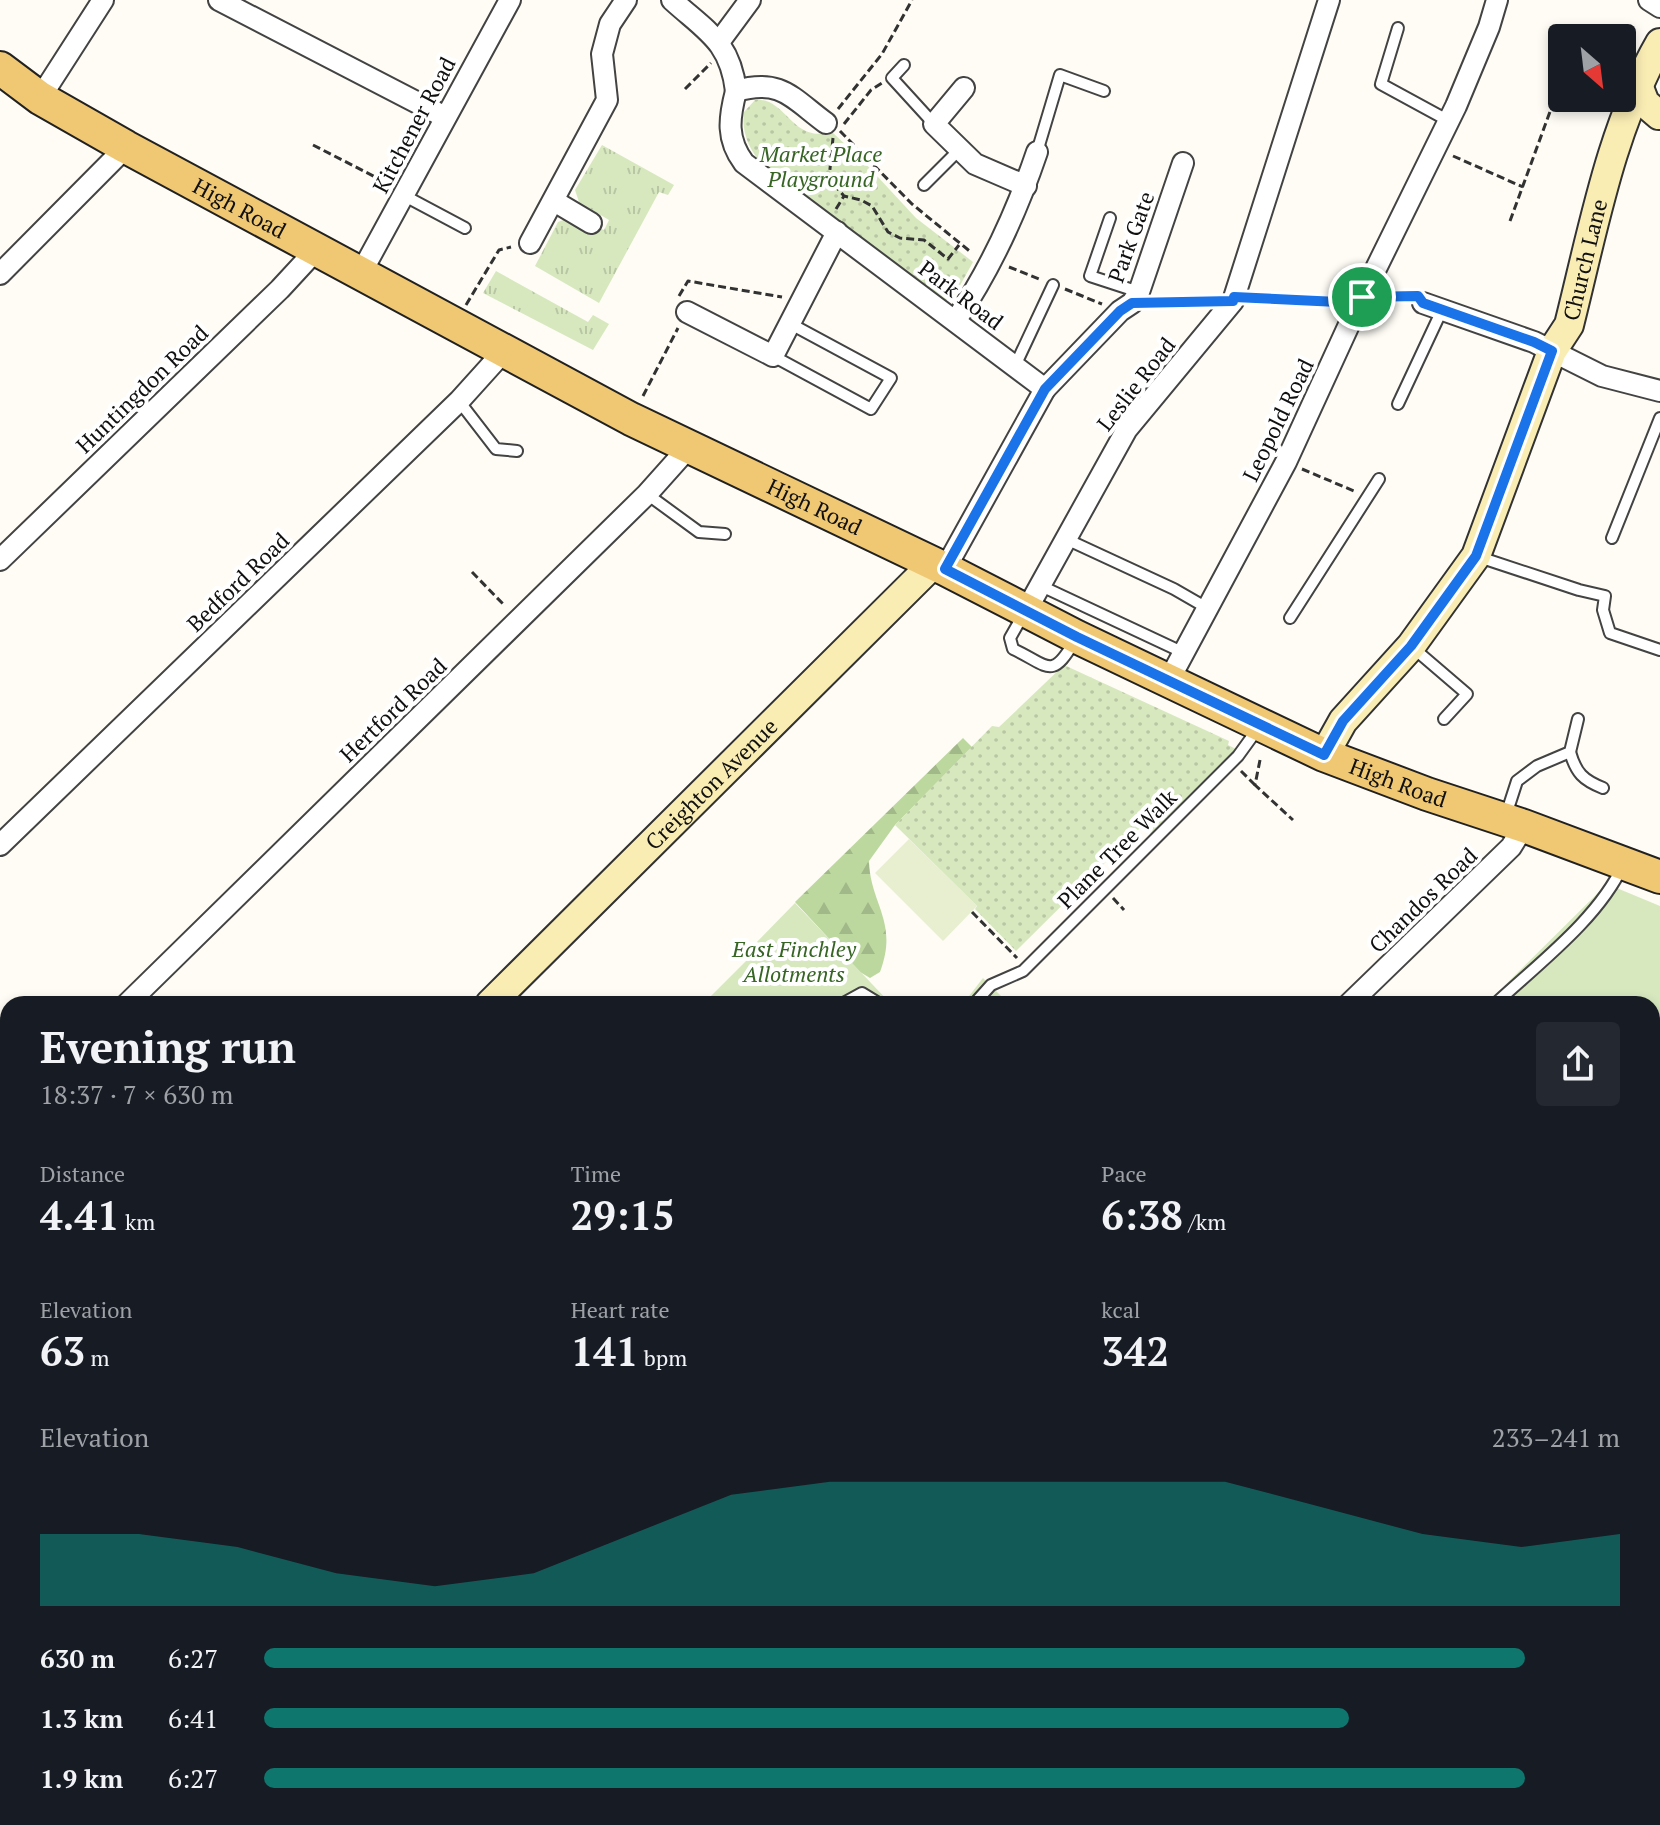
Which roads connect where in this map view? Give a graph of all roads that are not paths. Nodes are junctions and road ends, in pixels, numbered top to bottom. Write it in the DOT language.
graph roads {
  1 [pos="103,0"];
  2 [pos="219,0"];
  3 [pos="510,0"];
  4 [pos="626,0"];
  5 [pos="672,0"];
  6 [pos="750,0"];
  7 [pos="1329,0"];
  8 [pos="1497,0"];
  9 [pos="1649,0"];
  10 [pos="1660,7"];
  11 [pos="1398,28"];
  12 [pos="1660,43"];
  13 [pos="722,46"];
  14 [pos="904,65"];
  15 [pos="0,68"];
  16 [pos="1638,85"];
  17 [pos="964,88"];
  18 [pos="736,91"];
  19 [pos="1104,91"];
  20 [pos="40,98"];
  21 [pos="1660,115"];
  22 [pos="445,117"];
  23 [pos="1449,121"];
  24 [pos="1624,122"];
  25 [pos="934,124"];
  26 [pos="832,128"];
  27 [pos="126,147"];
  28 [pos="959,150"];
  29 [pos="1037,152"];
  30 [pos="1183,163"];
  31 [pos="924,185"];
  32 [pos="1026,186"];
  33 [pos="404,194"];
  34 [pos="554,201"];
  35 [pos="1110,218"];
  36 [pos="591,223"];
  37 [pos="834,224"];
  38 [pos="465,228"];
  39 [pos="530,243"];
  40 [pos="316,250"];
  41 [pos="361,273"];
  42 [pos="0,274"];
  43 [pos="1053,285"];
  44 [pos="1136,297"];
  45 [pos="1433,306"];
  46 [pos="687,312"];
  47 [pos="956,320"];
  48 [pos="789,323"];
  49 [pos="505,350"];
  50 [pos="1552,351"];
  51 [pos="773,356"];
  52 [pos="1015,366"];
  53 [pos="1045,389"];
  54 [pos="1660,391"];
  55 [pos="459,401"];
  56 [pos="1398,404"];
  57 [pos="1660,418"];
  58 [pos="689,447"];
  59 [pos="517,451"];
  60 [pos="1379,479"];
  61 [pos="647,494"];
  62 [pos="725,534"];
  63 [pos="1612,538"];
  64 [pos="1066,539"];
  65 [pos="1476,556"];
  66 [pos="0,560"];
  67 [pos="939,567"];
  68 [pos="1032,598"];
  69 [pos="1207,608"];
  70 [pos="1290,618"];
  71 [pos="1411,646"];
  72 [pos="1660,650"];
  73 [pos="1176,666"];
  74 [pos="1444,719"];
  75 [pos="1578,719"];
  76 [pos="1260,726"];
  77 [pos="1570,752"];
  78 [pos="1324,755"];
  79 [pos="1603,788"];
  80 [pos="1514,823"];
  81 [pos="0,845"];
  82 [pos="1624,863"];
  83 [pos="1660,877"];
  84 [pos="135,996"];
  85 [pos="498,996"];
  86 [pos="981,996"];
  87 [pos="1357,996"];
  88 [pos="1503,996"];
  1 -- 20 [label="street"];
  2 -- 22 [label="street"];
  3 -- 22 [label="street, Kitchener Road"];
  4 -- 34 [label="street"];
  5 -- 13 [label="street"];
  6 -- 13 [label="street"];
  7 -- 64 [label="street, Leslie Road"];
  8 -- 23 [label="street, Leopold Road"];
  9 -- 10 [label="street"];
  11 -- 23 [label="lane"];
  12 -- 16 [label="street, Church Lane"];
  13 -- 18 [label="street"];
  14 -- 25 [label="lane"];
  15 -- 20 [label="main road, High Road"];
  16 -- 21 [label="street"];
  16 -- 24 [label="street, Church Lane"];
  17 -- 25 [label="street"];
  18 -- 26 [label="street"];
  18 -- 37 [label="street, Park Road"];
  19 -- 29 [label="lane"];
  20 -- 27 [label="main road, High Road"];
  21 -- 24 [label="street"];
  22 -- 33 [label="street, Kitchener Road"];
  23 -- 69 [label="street, Leopold Road"];
  24 -- 50 [label="street, Church Lane"];
  25 -- 28 [label="street"];
  27 -- 40 [label="main road, High Road"];
  27 -- 42 [label="street"];
  28 -- 31 [label="lane"];
  28 -- 32 [label="street"];
  29 -- 32 [label="street"];
  30 -- 44 [label="street, Park Gate"];
  32 -- 47 [label="street"];
  33 -- 38 [label="lane"];
  33 -- 41 [label="street, Kitchener Road"];
  34 -- 36 [label="street"];
  34 -- 39 [label="street"];
  35 -- 44 [label="lane"];
  37 -- 47 [label="street, Park Road"];
  37 -- 48 [label="street"];
  40 -- 41 [label="main road, High Road"];
  40 -- 66 [label="street, Huntingdon Road"];
  41 -- 49 [label="main road, High Road"];
  43 -- 52 [label="lane"];
  44 -- 53 [label="street, Park Gate"];
  45 -- 50 [label="street"];
  45 -- 56 [label="lane"];
  46 -- 51 [label="street"];
  47 -- 52 [label="street, Park Road"];
  48 -- 51 [label="street"];
  48 -- 51 [label="lane"];
  49 -- 55 [label="street, Bedford Road"];
  49 -- 58 [label="main road, High Road"];
  50 -- 54 [label="street"];
  50 -- 65 [label="street, Church Lane"];
  52 -- 53 [label="street, Park Road"];
  53 -- 67 [label="street"];
  55 -- 59 [label="lane"];
  55 -- 81 [label="street, Bedford Road"];
  57 -- 63 [label="lane"];
  58 -- 61 [label="street, Hertford Road"];
  58 -- 67 [label="main road, High Road"];
  60 -- 70 [label="lane"];
  61 -- 62 [label="lane"];
  61 -- 84 [label="street, Hertford Road"];
  64 -- 68 [label="street, Leslie Road"];
  64 -- 69 [label="lane"];
  65 -- 71 [label="street, Church Lane"];
  65 -- 72 [label="lane"];
  67 -- 68 [label="main road, High Road"];
  67 -- 85 [label="street, Creighton Avenue"];
  68 -- 73 [label="lane, High Road"];
  68 -- 73 [label="main road, High Road"];
  69 -- 73 [label="street, Leopold Road"];
  71 -- 74 [label="lane"];
  71 -- 78 [label="street, Church Lane"];
  73 -- 76 [label="main road, High Road"];
  75 -- 77 [label="lane"];
  76 -- 78 [label="main road, High Road"];
  76 -- 86 [label="lane, Plane Tree Walk"];
  77 -- 79 [label="lane"];
  77 -- 80 [label="lane"];
  78 -- 80 [label="main road, High Road"];
  80 -- 82 [label="main road, High Road"];
  80 -- 87 [label="street, Chandos Road"];
  82 -- 83 [label="main road, High Road"];
  82 -- 88 [label="lane"];
}
